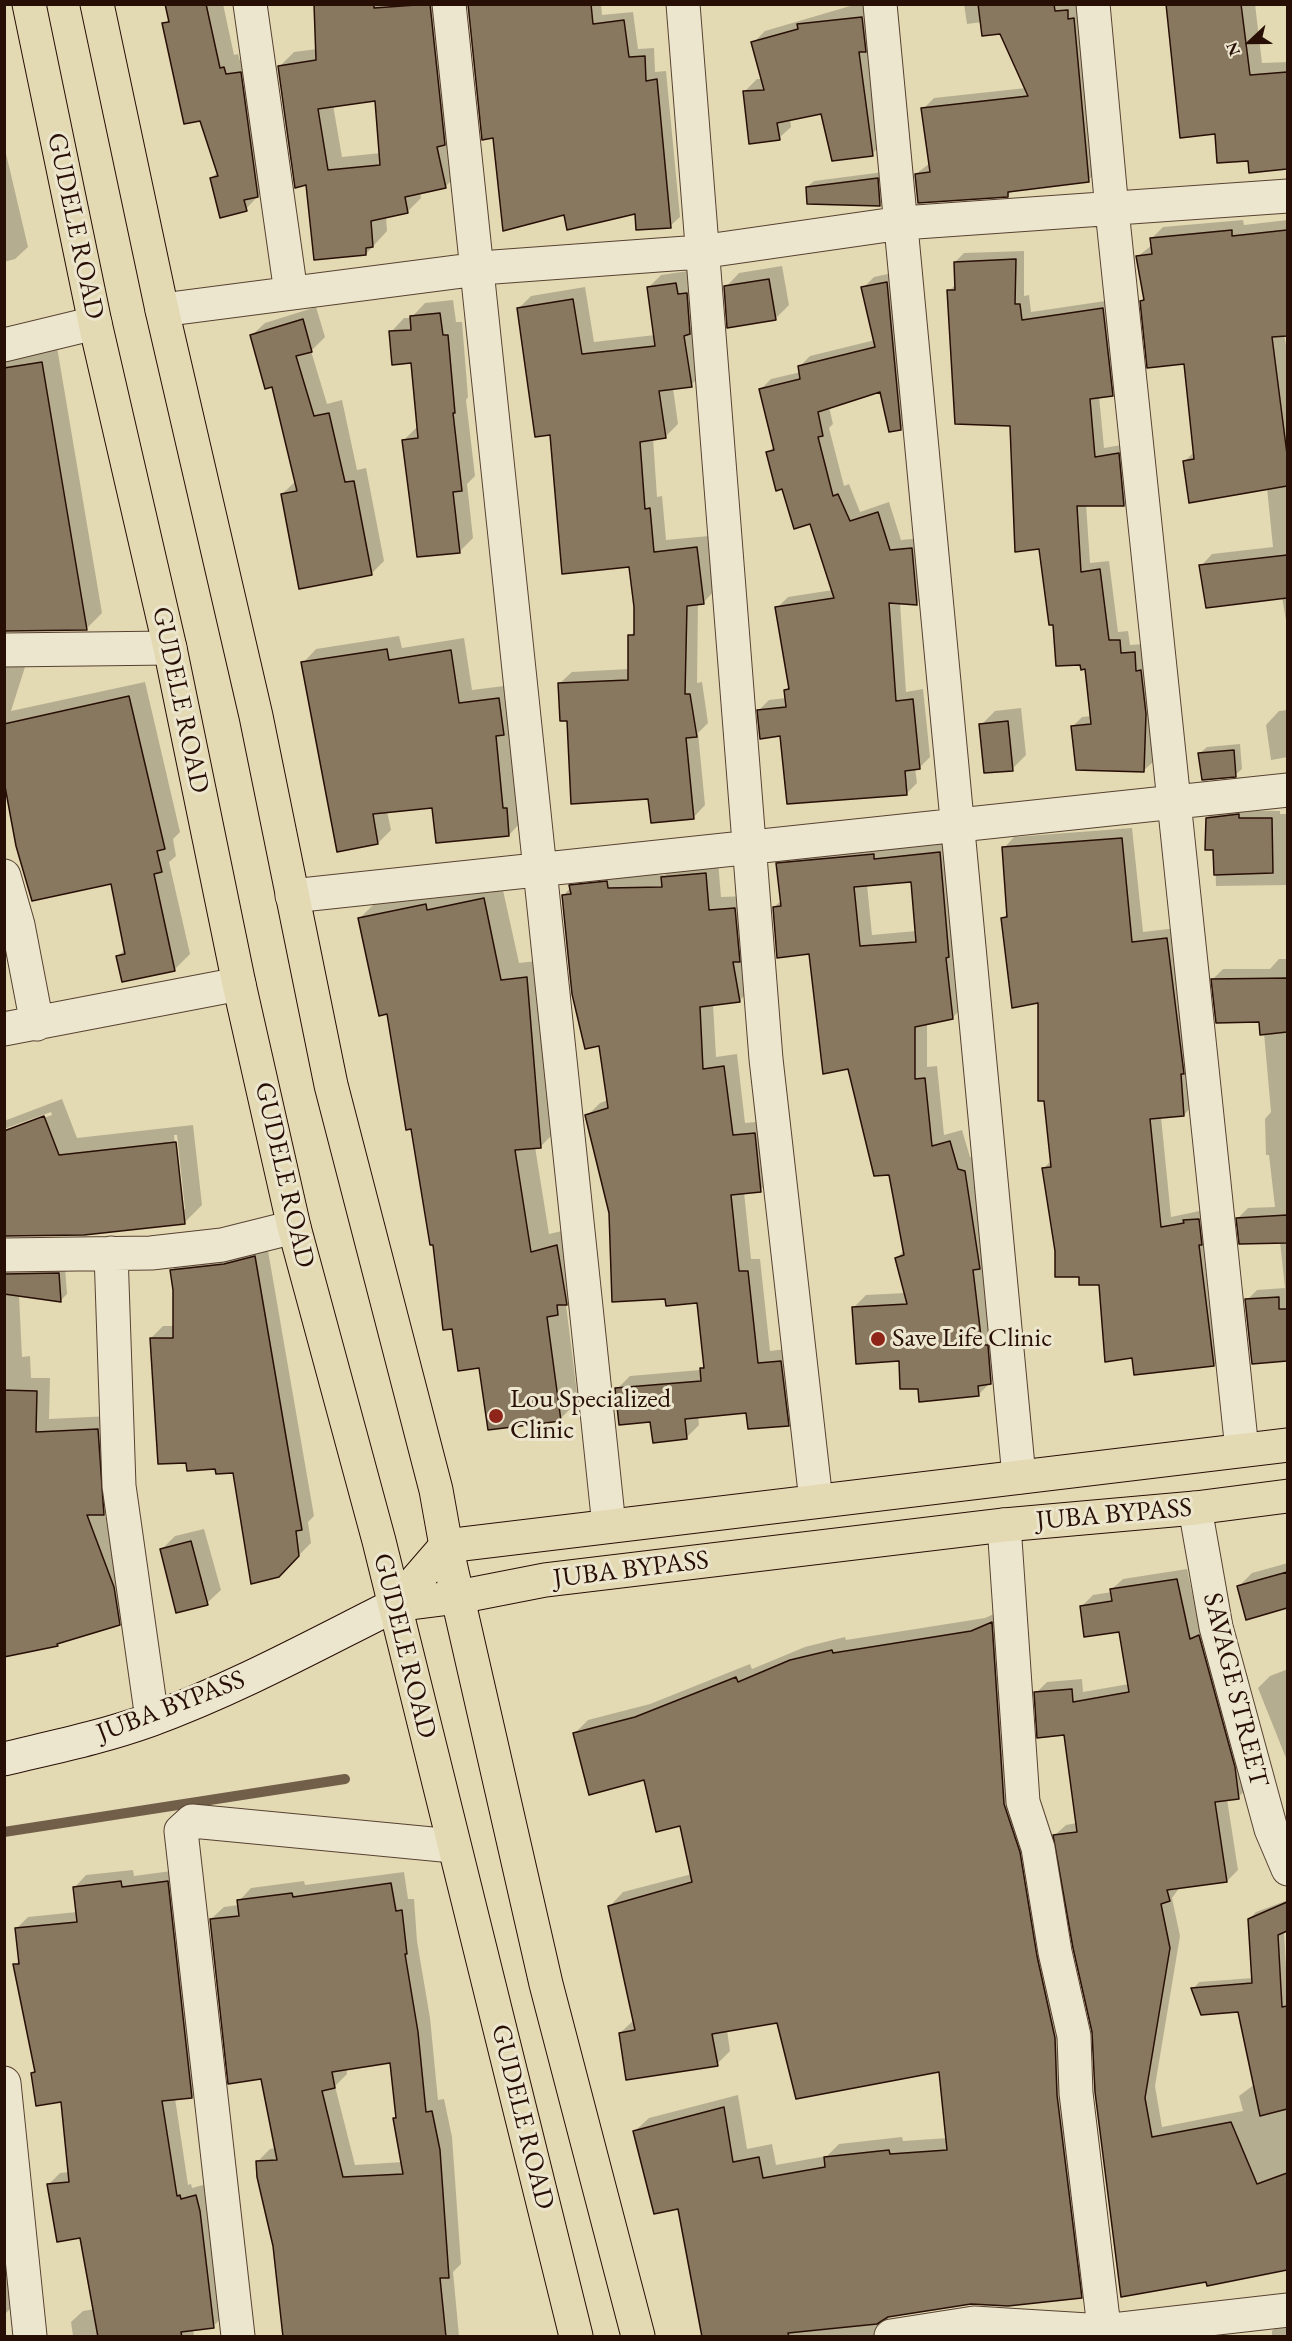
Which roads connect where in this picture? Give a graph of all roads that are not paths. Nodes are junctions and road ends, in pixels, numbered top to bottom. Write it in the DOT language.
graph roads {
  1 [pos="29,4"];
  2 [pos="97,4"];
  3 [pos="250,4"];
  4 [pos="449,4"];
  5 [pos="682,4"];
  6 [pos="880,4"];
  7 [pos="1093,4"];
  8 [pos="1287,196"];
  9 [pos="1112,210"];
  10 [pos="902,223"];
  11 [pos="700,252"];
  12 [pos="477,269"];
  13 [pos="291,293"];
  14 [pos="162,310"];
  15 [pos="95,323"];
  16 [pos="4,345"];
  17 [pos="170,648"];
  18 [pos="4,650"];
  19 [pos="1287,790"];
  20 [pos="1174,802"];
  21 [pos="956,825"];
  22 [pos="747,848"];
  23 [pos="540,870"];
  24 [pos="4,876"];
  25 [pos="292,896"];
  26 [pos="239,984"];
  27 [pos="37,1024"];
  28 [pos="4,1029"];
  29 [pos="294,1227"];
  30 [pos="111,1253"];
  31 [pos="4,1255"];
  32 [pos="1287,1445"];
  33 [pos="1242,1450"];
  34 [pos="1019,1477"];
  35 [pos="1287,1497"];
  36 [pos="816,1501"];
  37 [pos="1195,1508"];
  38 [pos="1004,1525"];
  39 [pos="609,1526"];
  40 [pos="446,1546"];
  41 [pos="458,1597"];
  42 [pos="395,1605"];
  43 [pos="152,1719"];
  44 [pos="4,1759"];
  45 [pos="453,1845"];
  46 [pos="1287,1869"];
  47 [pos="4,2083"];
  48 [pos="1287,2310"];
  49 [pos="1105,2334"];
  50 [pos="30,2337"];
  51 [pos="238,2337"];
  52 [pos="576,2337"];
  53 [pos="638,2337"];
  54 [pos="891,2337"];
  1 -- 15 [label="main road, GUDELE ROAD"];
  2 -- 14 [label="main road, GUDELE ROAD"];
  3 -- 13 [label="street"];
  4 -- 12 [label="street"];
  5 -- 11 [label="street"];
  6 -- 10 [label="street"];
  7 -- 9 [label="street"];
  8 -- 9 [label="street"];
  9 -- 10 [label="street"];
  9 -- 20 [label="street"];
  10 -- 11 [label="street"];
  10 -- 21 [label="street"];
  11 -- 12 [label="street"];
  11 -- 22 [label="street"];
  12 -- 13 [label="street"];
  12 -- 23 [label="street"];
  13 -- 14 [label="street"];
  14 -- 25 [label="main road, GUDELE ROAD"];
  15 -- 16 [label="street"];
  15 -- 17 [label="main road, GUDELE ROAD"];
  17 -- 18 [label="street"];
  17 -- 26 [label="main road, GUDELE ROAD"];
  19 -- 20 [label="street"];
  20 -- 21 [label="street"];
  20 -- 33 [label="street"];
  21 -- 22 [label="street"];
  21 -- 34 [label="street"];
  22 -- 23 [label="street"];
  22 -- 36 [label="street"];
  23 -- 25 [label="street"];
  23 -- 39 [label="street"];
  24 -- 27 [label="street"];
  25 -- 40 [label="main road, GUDELE ROAD"];
  26 -- 27 [label="street"];
  26 -- 29 [label="main road, GUDELE ROAD"];
  27 -- 28 [label="street"];
  29 -- 30 [label="street"];
  29 -- 42 [label="main road, GUDELE ROAD"];
  30 -- 31 [label="street"];
  30 -- 43 [label="street"];
  32 -- 33 [label="main road, JUBA BYPASS"];
  33 -- 34 [label="main road, JUBA BYPASS"];
  34 -- 36 [label="main road, JUBA BYPASS"];
  35 -- 37 [label="main road, JUBA BYPASS"];
  36 -- 39 [label="main road, JUBA BYPASS"];
  37 -- 38 [label="main road, JUBA BYPASS"];
  37 -- 46 [label="street, SAVAGE STREET"];
  38 -- 41 [label="main road, JUBA BYPASS"];
  38 -- 49 [label="street"];
  39 -- 40 [label="main road, JUBA BYPASS"];
  40 -- 41 [label="main road, GUDELE ROAD"];
  40 -- 42 [label="main road"];
  41 -- 42 [label="main road, JUBA BYPASS"];
  41 -- 53 [label="main road, GUDELE ROAD"];
  42 -- 43 [label="street, JUBA BYPASS"];
  42 -- 45 [label="main road, GUDELE ROAD"];
  43 -- 44 [label="street, JUBA BYPASS"];
  45 -- 51 [label="street"];
  45 -- 52 [label="main road, GUDELE ROAD"];
  47 -- 50 [label="street"];
  48 -- 49 [label="street"];
  49 -- 54 [label="street"];
}
